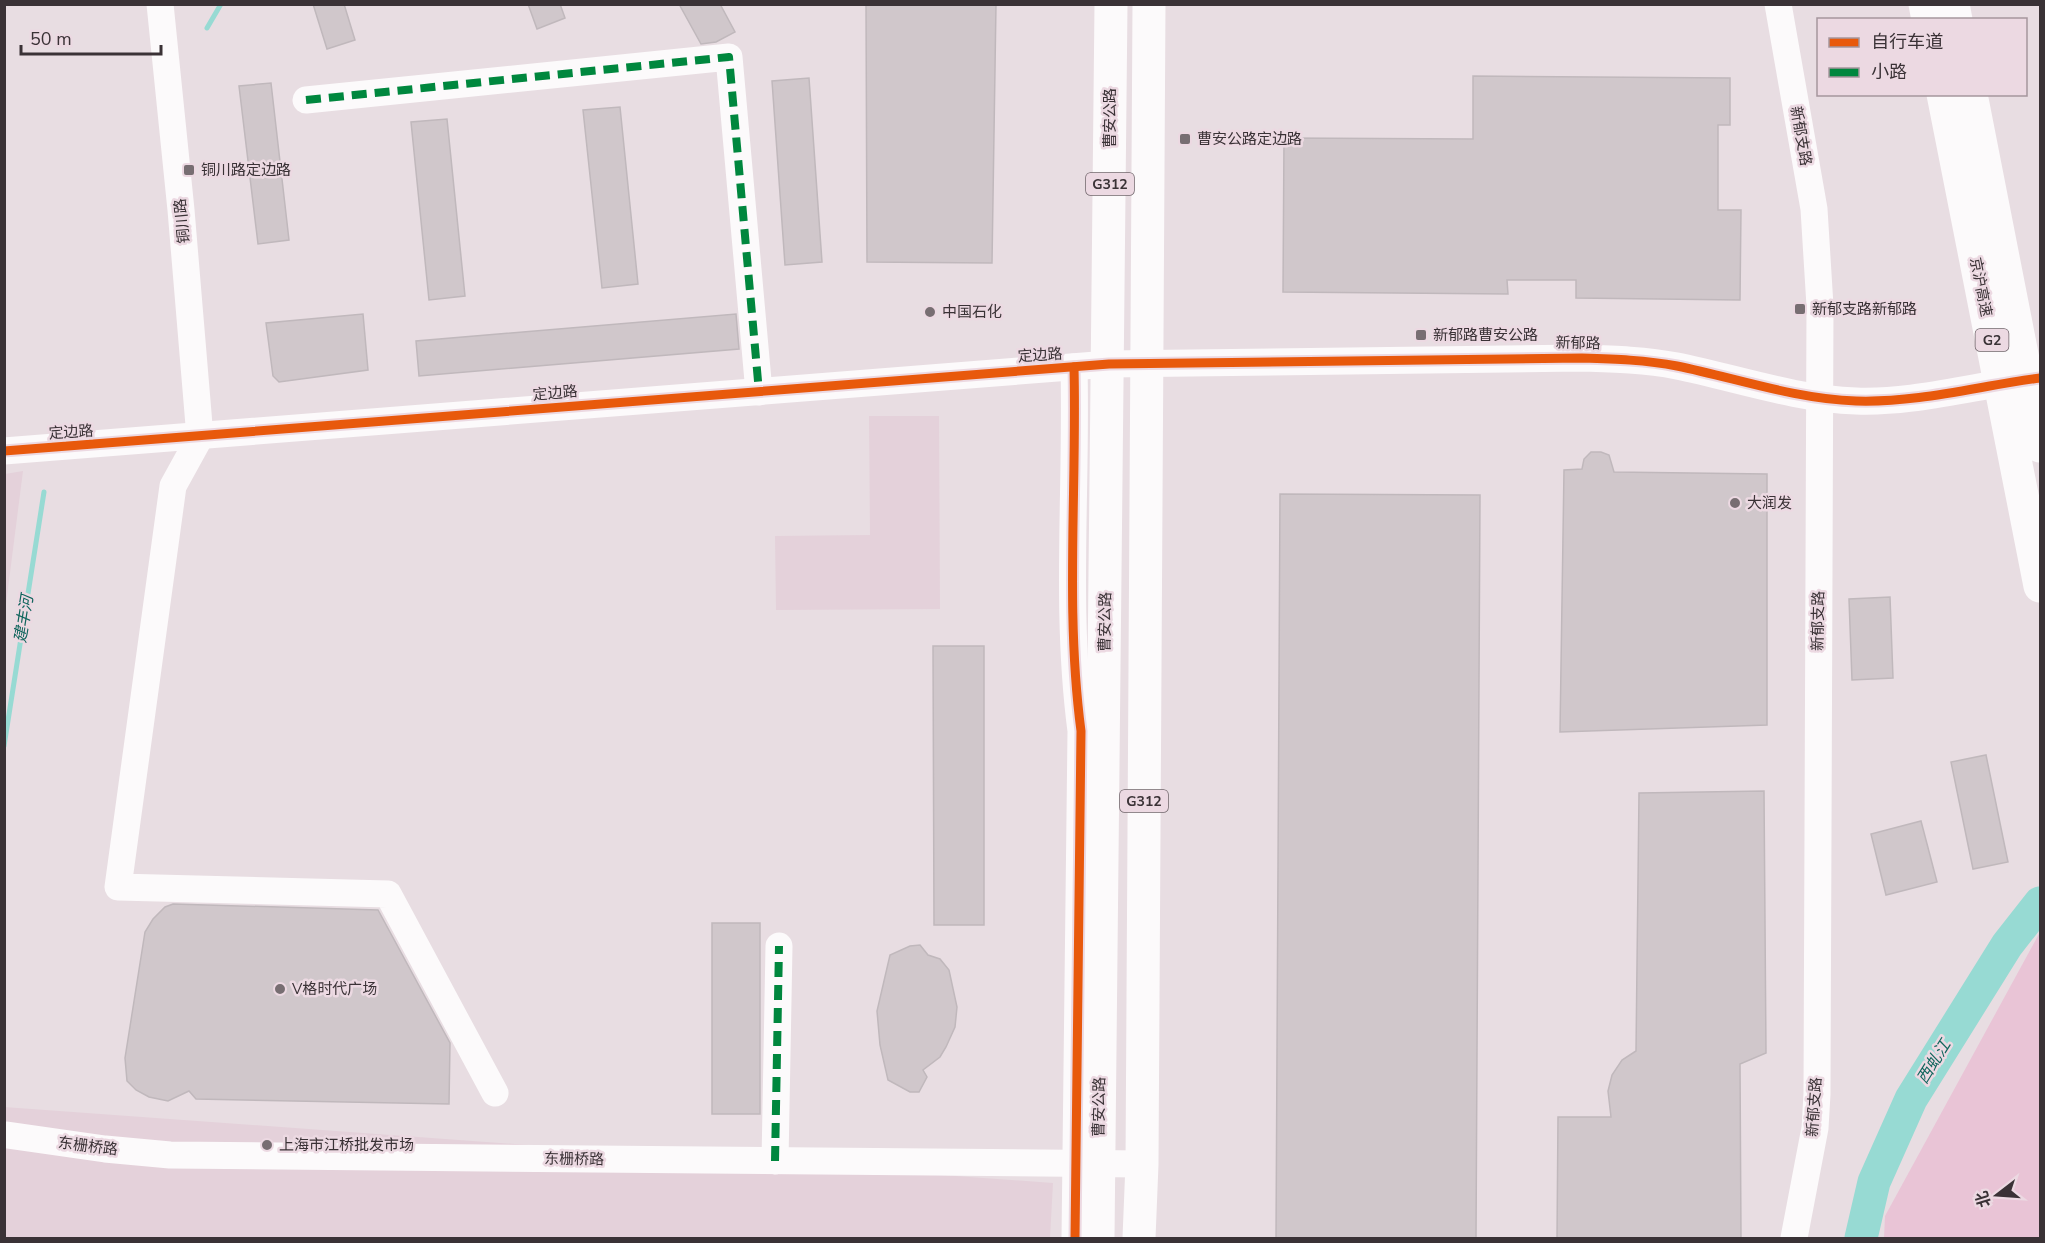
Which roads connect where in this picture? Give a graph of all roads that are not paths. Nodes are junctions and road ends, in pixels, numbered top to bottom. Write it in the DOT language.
graph roads {
  1 [pos="160,4"];
  2 [pos="1111,4"];
  3 [pos="1149,4"];
  4 [pos="1778,4"];
  5 [pos="1943,96"];
  6 [pos="1971,96"];
  7 [pos="306,100"];
  8 [pos="1146,363"];
  9 [pos="1109,364"];
  10 [pos="1074,367"];
  11 [pos="2040,378"];
  12 [pos="759,392"];
  13 [pos="1819,398"];
  14 [pos="200,437"];
  15 [pos="2040,446"];
  16 [pos="4,452"];
  17 [pos="2040,586"];
  18 [pos="779,946"];
  19 [pos="495,1093"];
  20 [pos="7,1135"];
  21 [pos="775,1161"];
  22 [pos="1087,1164"];
  23 [pos="1142,1164"];
  24 [pos="1075,1239"];
  25 [pos="1098,1239"];
  26 [pos="1139,1239"];
  27 [pos="1794,1239"];
  1 -- 14 [label="street, 铜川路"];
  2 -- 9 [label="highway, 曹安公路 / G312"];
  3 -- 8 [label="highway, G312"];
  4 -- 13 [label="street, 新郁支路"];
  5 -- 17 [label="highway, 京沪高速 / G2"];
  6 -- 15 [label="highway, 京沪高速 / G2"];
  7 -- 12 [label="street"];
  8 -- 9 [label="street, 新郁路"];
  8 -- 13 [label="street, 新郁路"];
  8 -- 23 [label="highway, G312"];
  9 -- 10 [label="street, 定边路"];
  9 -- 22 [label="highway, 曹安公路 / G312"];
  10 -- 12 [label="street, 定边路"];
  10 -- 22 [label="street"];
  11 -- 13 [label="street, 新郁路"];
  12 -- 14 [label="street, 定边路"];
  13 -- 27 [label="street, 新郁支路"];
  14 -- 16 [label="street, 定边路"];
  14 -- 19 [label="street"];
  18 -- 21 [label="street"];
  20 -- 21 [label="street, 东栅桥路"];
  21 -- 22 [label="street, 东栅桥路"];
  22 -- 23 [label="street, 东栅桥路"];
  22 -- 24 [label="street"];
  22 -- 25 [label="highway, 曹安公路 / G312"];
  23 -- 26 [label="highway, G312"];
}
